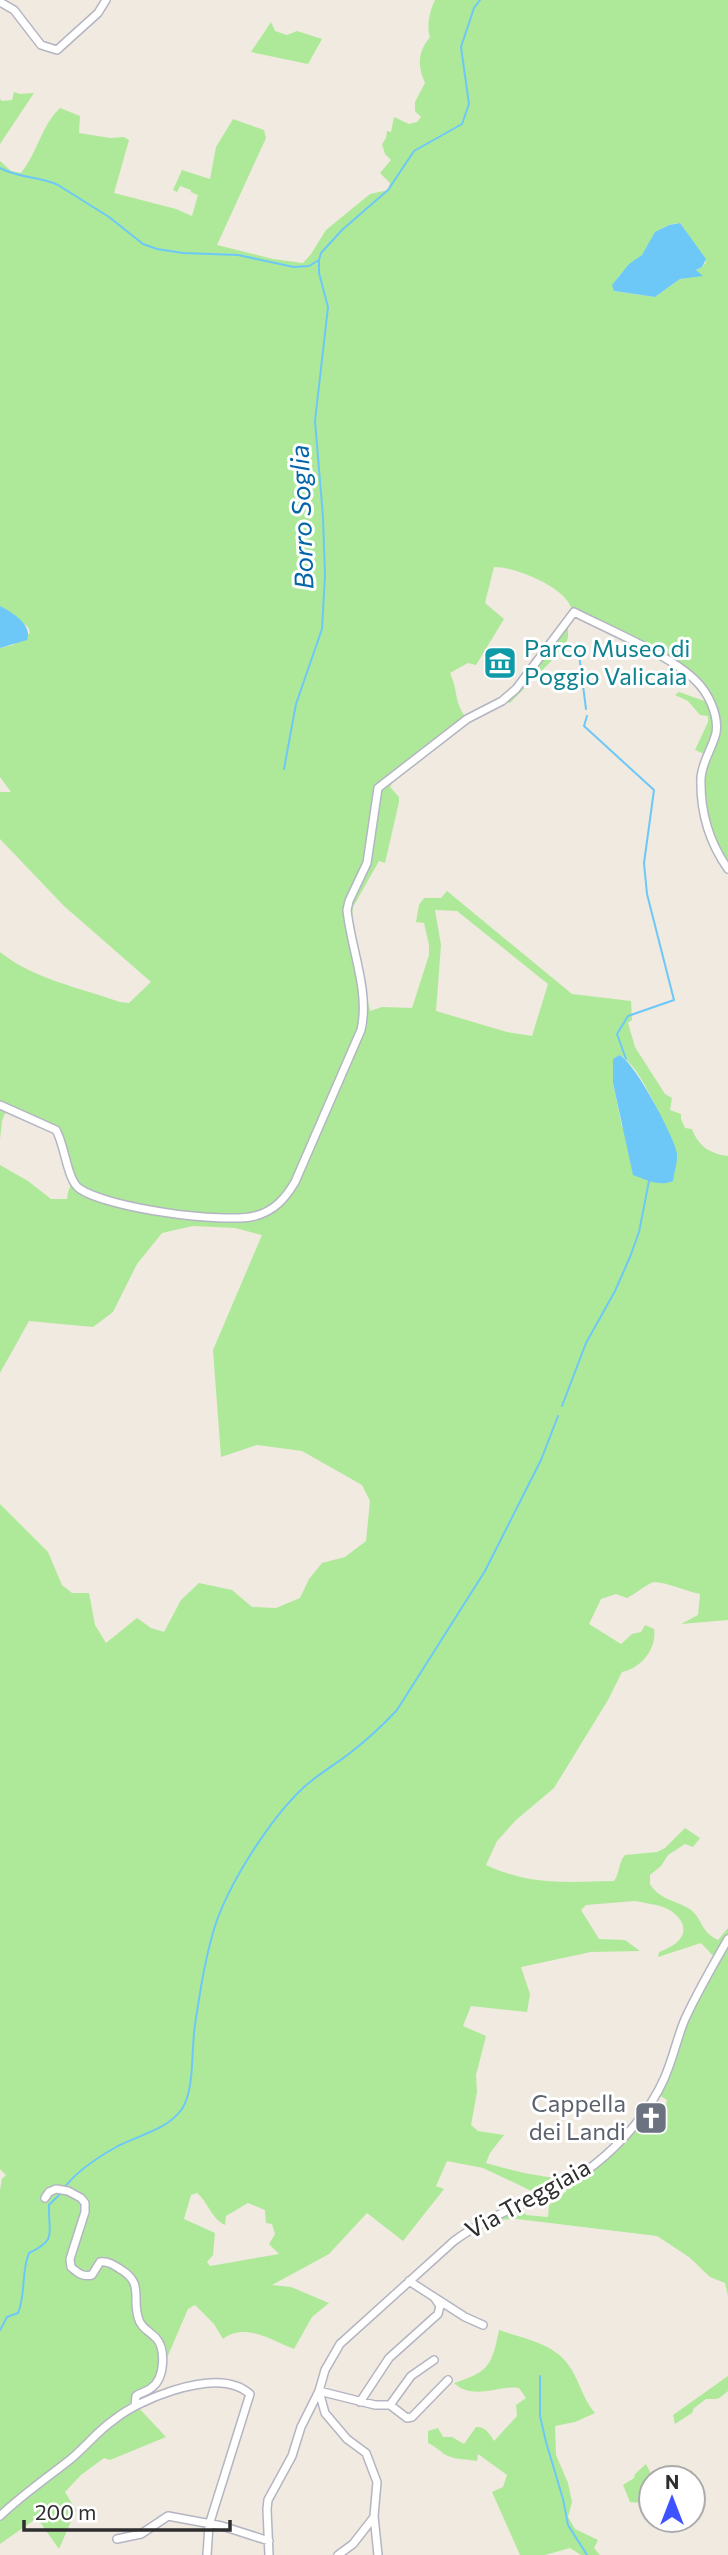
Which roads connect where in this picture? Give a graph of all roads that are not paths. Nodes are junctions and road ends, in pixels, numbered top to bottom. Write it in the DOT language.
graph roads {
  1 [pos="106,0"];
  2 [pos="0,2"];
  3 [pos="728,869"];
  4 [pos="0,1105"];
  5 [pos="728,1939"];
  6 [pos="45,2198"];
  7 [pos="409,2281"];
  8 [pos="434,2298"];
  9 [pos="483,2325"];
  10 [pos="433,2360"];
  11 [pos="449,2380"];
  12 [pos="319,2391"];
  13 [pos="360,2402"];
  14 [pos="135,2405"];
  15 [pos="390,2406"];
  16 [pos="0,2516"];
  17 [pos="374,2516"];
  18 [pos="209,2525"];
  19 [pos="117,2539"];
  20 [pos="269,2541"];
  21 [pos="207,2555"];
  22 [pos="269,2555"];
  23 [pos="338,2555"];
  24 [pos="378,2555"];
  1 -- 2 [label="street"];
  3 -- 4 [label="street"];
  5 -- 7 [label="street, Via Treggiaia"];
  6 -- 14 [label="street"];
  7 -- 8 [label="street"];
  7 -- 12 [label="street, Via Treggiaia"];
  8 -- 9 [label="street"];
  8 -- 13 [label="street"];
  10 -- 15 [label="street"];
  11 -- 15 [label="street"];
  12 -- 13 [label="street"];
  12 -- 17 [label="street"];
  12 -- 20 [label="street, Via Treggiaia"];
  13 -- 15 [label="street"];
  14 -- 16 [label="street"];
  14 -- 18 [label="street"];
  17 -- 23 [label="street"];
  17 -- 24 [label="street"];
  18 -- 19 [label="street"];
  18 -- 20 [label="street"];
  18 -- 21 [label="street"];
  20 -- 22 [label="street, Via Treggiaia"];
}
